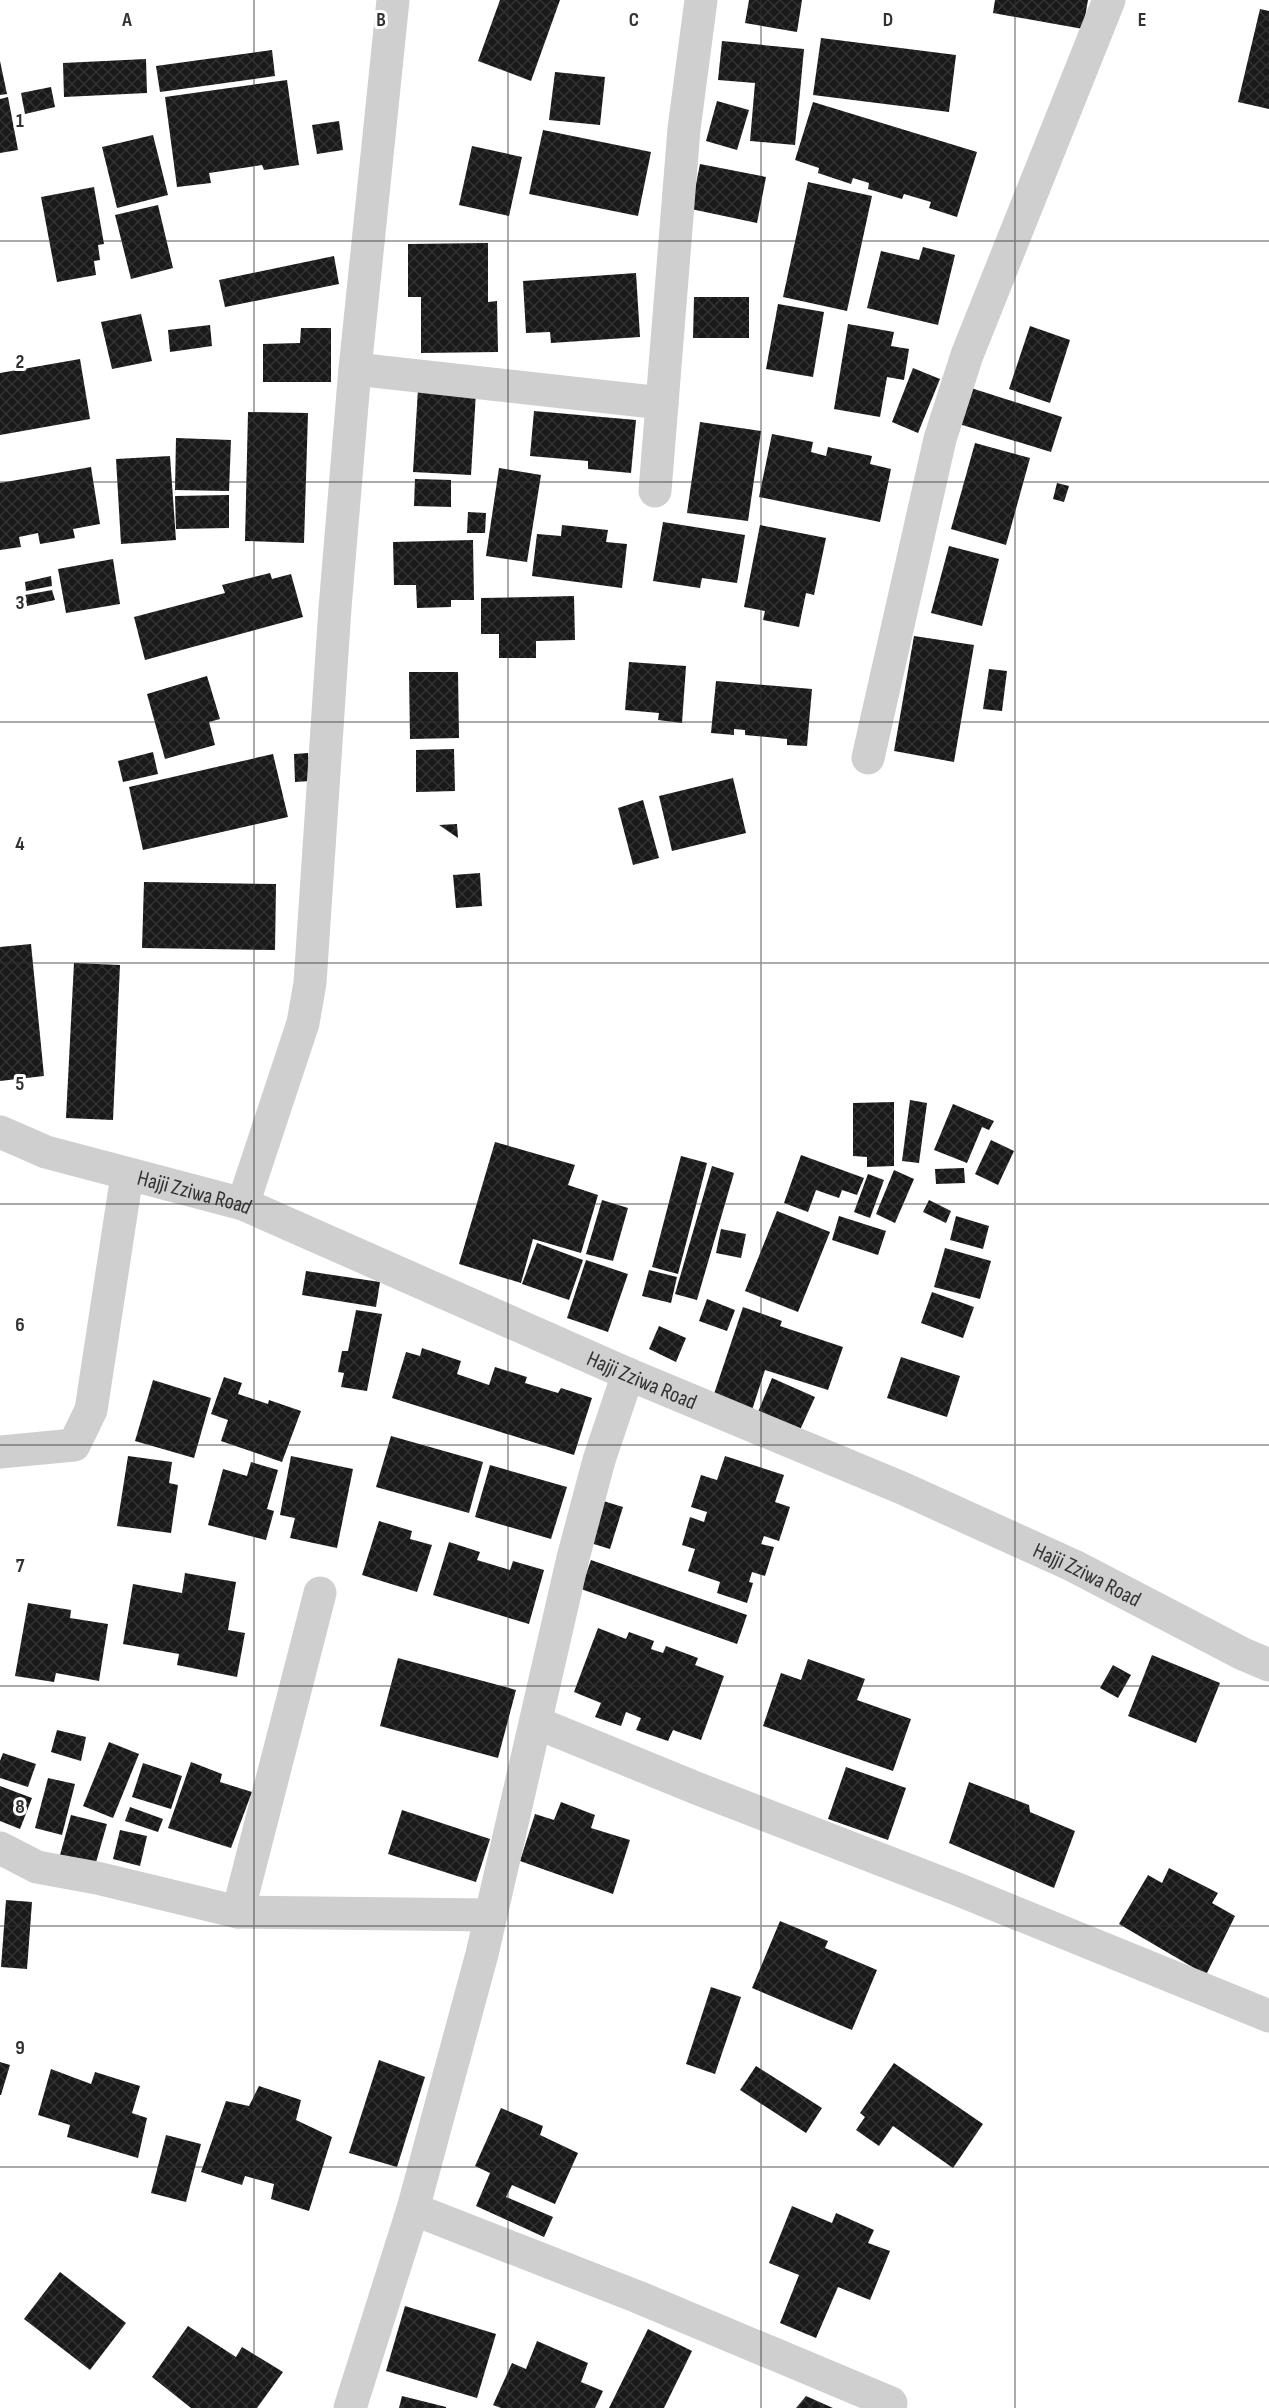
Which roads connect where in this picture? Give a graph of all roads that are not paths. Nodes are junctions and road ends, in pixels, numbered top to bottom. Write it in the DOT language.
graph roads {
  1 [pos="393,0"];
  2 [pos="701,0"];
  3 [pos="1109,0"];
  4 [pos="356,369"];
  5 [pos="662,403"];
  6 [pos="655,491"];
  7 [pos="868,758"];
  8 [pos="0,1132"];
  9 [pos="127,1174"];
  10 [pos="243,1204"];
  11 [pos="628,1374"];
  12 [pos="0,1452"];
  13 [pos="320,1593"];
  14 [pos="1269,1665"];
  15 [pos="537,1723"];
  16 [pos="0,1848"];
  17 [pos="238,1912"];
  18 [pos="491,1915"];
  19 [pos="1269,2016"];
  20 [pos="413,2209"];
  21 [pos="891,2403"];
  22 [pos="350,2408"];
  1 -- 4 [label="street"];
  2 -- 5 [label="street"];
  3 -- 7 [label="street"];
  4 -- 5 [label="street"];
  4 -- 10 [label="street"];
  5 -- 6 [label="street"];
  8 -- 9 [label="street, Hajji Zziwa Road"];
  9 -- 10 [label="street, Hajji Zziwa Road"];
  9 -- 12 [label="street"];
  10 -- 11 [label="street, Hajji Zziwa Road"];
  11 -- 14 [label="street, Hajji Zziwa Road"];
  11 -- 15 [label="street"];
  13 -- 17 [label="street"];
  15 -- 18 [label="street"];
  15 -- 19 [label="street"];
  16 -- 17 [label="street"];
  17 -- 18 [label="street"];
  18 -- 20 [label="street"];
  20 -- 21 [label="street"];
  20 -- 22 [label="street"];
}
